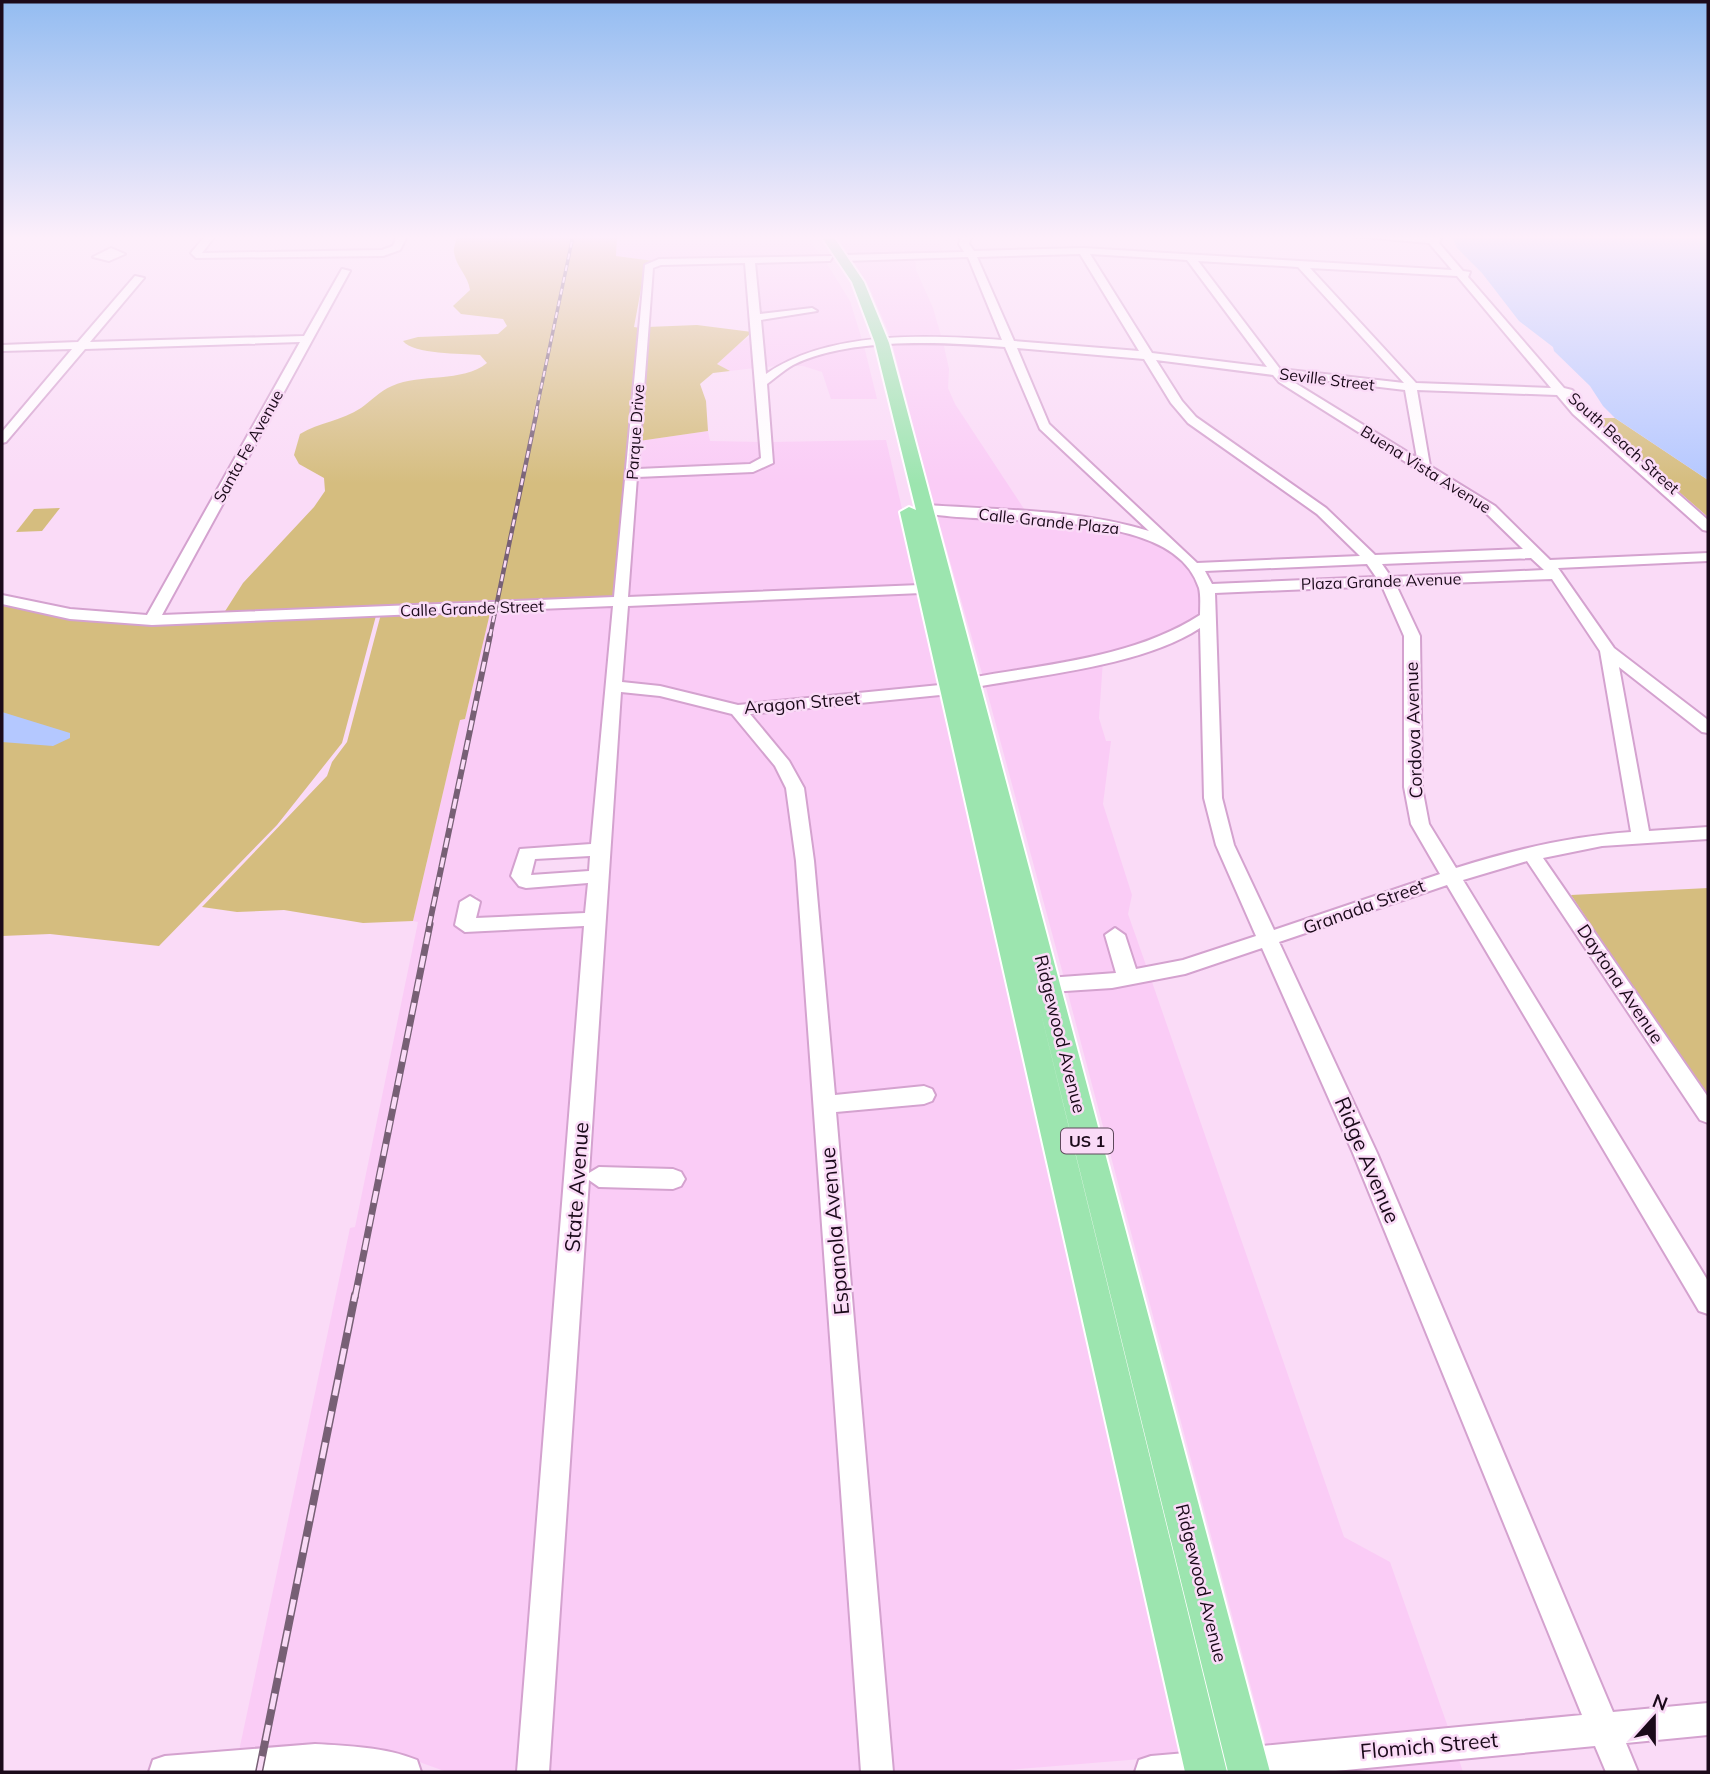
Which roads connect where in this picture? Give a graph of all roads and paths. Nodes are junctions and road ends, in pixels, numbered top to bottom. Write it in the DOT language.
graph roads {
  1 [pos="755,318"];
  2 [pos="105,319"];
  3 [pos="318,319"];
  4 [pos="644,319"];
  5 [pos="863,319"];
  6 [pos="998,319"];
  7 [pos="1125,319"];
  8 [pos="1238,319"];
  9 [pos="1350,319"];
  10 [pos="1500,319"];
  11 [pos="307,339"];
  12 [pos="1008,342"];
  13 [pos="875,343"];
  14 [pos="82,346"];
  15 [pos="2,348"];
  16 [pos="758,354"];
  17 [pos="1265,354"];
  18 [pos="1147,355"];
  19 [pos="802,358"];
  20 [pos="1235,367"];
  21 [pos="1279,373"];
  22 [pos="1339,381"];
  23 [pos="761,383"];
  24 [pos="1412,387"];
  25 [pos="1563,392"];
  26 [pos="1312,398"];
  27 [pos="893,419"];
  28 [pos="1373,435"];
  29 [pos="1407,436"];
  30 [pos="890,438"];
  31 [pos="2,439"];
  32 [pos="909,447"];
  33 [pos="1425,465"];
  34 [pos="632,473"];
  35 [pos="1127,502"];
  36 [pos="925,509"];
  37 [pos="1708,517"];
  38 [pos="1088,523"];
  39 [pos="1708,527"];
  40 [pos="1170,543"];
  41 [pos="1708,557"];
  42 [pos="1369,559"];
  43 [pos="1547,564"];
  44 [pos="1194,567"];
  45 [pos="1385,581"];
  46 [pos="935,588"];
  47 [pos="1207,589"];
  48 [pos="2,599"];
  49 [pos="622,602"];
  50 [pos="1207,617"];
  51 [pos="152,620"];
  52 [pos="1608,651"];
  53 [pos="614,686"];
  54 [pos="960,686"];
  55 [pos="738,709"];
  56 [pos="1708,728"];
  57 [pos="1708,833"];
  58 [pos="1641,836"];
  59 [pos="602,850"];
  60 [pos="1532,855"];
  61 [pos="600,876"];
  62 [pos="1450,876"];
  63 [pos="470,902"];
  64 [pos="597,919"];
  65 [pos="1115,935"];
  66 [pos="1268,941"];
  67 [pos="1128,978"];
  68 [pos="1034,986"];
  69 [pos="924,1095"];
  70 [pos="824,1105"];
  71 [pos="1708,1114"];
  72 [pos="599,1177"];
  73 [pos="673,1180"];
  74 [pos="1708,1303"];
  75 [pos="1708,1719"];
  76 [pos="1603,1729"];
  77 [pos="1248,1768"];
  78 [pos="1205,1770"];
  79 [pos="165,1772"];
  80 [pos="405,1772"];
  81 [pos="533,1772"];
  82 [pos="877,1772"];
  83 [pos="1151,1772"];
  84 [pos="1622,1772"];
  1 -- 16 [label="street"];
  2 -- 14 [label="street"];
  3 -- 11 [label="street, Santa Fe Avenue"];
  4 -- 34 [label="street, Parque Drive"];
  5 -- 13 [label="main road, US 1"];
  6 -- 12 [label="street"];
  7 -- 18 [label="street, Cordova Avenue"];
  8 -- 17 [label="street, Buena Vista Avenue"];
  9 -- 24 [label="street"];
  10 -- 25 [label="street"];
  11 -- 14 [label="street"];
  11 -- 51 [label="street, Santa Fe Avenue"];
  12 -- 13 [label="street, Seville Street"];
  12 -- 18 [label="street, Seville Street"];
  12 -- 35 [label="street"];
  13 -- 19 [label="street, Seville Street"];
  13 -- 27 [label="main road, US 1"];
  14 -- 15 [label="street"];
  14 -- 31 [label="street"];
  16 -- 19 [label="street"];
  16 -- 23 [label="street"];
  17 -- 20 [label="street"];
  17 -- 21 [label="street, Buena Vista Avenue"];
  18 -- 20 [label="street, Seville Street"];
  18 -- 42 [label="street, Cordova Avenue"];
  19 -- 23 [label="street, Seville Street"];
  20 -- 21 [label="street, Seville Street"];
  21 -- 22 [label="street, Seville Street"];
  21 -- 26 [label="street, Buena Vista Avenue"];
  22 -- 24 [label="street, Seville Street"];
  22 -- 26 [label="street"];
  23 -- 34 [label="street"];
  24 -- 25 [label="street, Seville Street"];
  24 -- 29 [label="street"];
  25 -- 37 [label="street, South Beach Street"];
  25 -- 39 [label="street"];
  26 -- 28 [label="street, Buena Vista Avenue"];
  27 -- 30 [label="main road, Ridgewood Avenue / US 1"];
  27 -- 32 [label="main road, Ridgewood Avenue / US 1"];
  28 -- 29 [label="street"];
  28 -- 33 [label="street, Buena Vista Avenue"];
  29 -- 33 [label="street"];
  30 -- 32 [label="main road"];
  30 -- 46 [label="main road, Ridgewood Avenue / US 1"];
  32 -- 36 [label="main road, Ridgewood Avenue / US 1"];
  33 -- 43 [label="street, Buena Vista Avenue"];
  34 -- 49 [label="street, Parque Drive"];
  35 -- 38 [label="street"];
  35 -- 40 [label="street"];
  36 -- 38 [label="street, Calle Grande Plaza"];
  36 -- 46 [label="main road, Ridgewood Avenue / US 1"];
  38 -- 40 [label="street, Calle Grande Plaza"];
  40 -- 44 [label="street"];
  41 -- 43 [label="street, Plaza Grande Avenue"];
  42 -- 43 [label="street, Plaza Grande Avenue"];
  42 -- 44 [label="street, Plaza Grande Avenue"];
  42 -- 45 [label="street, Cordova Avenue"];
  43 -- 45 [label="street, Plaza Grande Avenue"];
  43 -- 52 [label="street, Buena Vista Avenue"];
  44 -- 47 [label="street"];
  45 -- 47 [label="street, Plaza Grande Avenue"];
  45 -- 62 [label="street, Cordova Avenue"];
  46 -- 49 [label="street, Calle Grande Street"];
  46 -- 54 [label="main road, Ridgewood Avenue / US 1"];
  47 -- 50 [label="street, Ridge Avenue"];
  48 -- 51 [label="street, Calle Grande Street"];
  49 -- 51 [label="street, Calle Grande Street"];
  49 -- 53 [label="street, State Avenue"];
  50 -- 54 [label="street, Aragon Street"];
  50 -- 66 [label="street, Ridge Avenue"];
  52 -- 56 [label="street"];
  52 -- 58 [label="street, Buena Vista Avenue"];
  53 -- 55 [label="street, Aragon Street"];
  53 -- 59 [label="street, State Avenue"];
  54 -- 55 [label="street, Aragon Street"];
  54 -- 68 [label="main road, Ridgewood Avenue / US 1"];
  55 -- 70 [label="street, Espanola Avenue"];
  57 -- 58 [label="street, Granada Street"];
  58 -- 60 [label="street, Granada Street"];
  59 -- 61 [label="street, State Avenue"];
  59 -- 61 [label="street"];
  60 -- 62 [label="street, Granada Street"];
  60 -- 71 [label="street, Daytona Avenue"];
  61 -- 64 [label="street, State Avenue"];
  62 -- 66 [label="street, Granada Street"];
  62 -- 74 [label="street, Cordova Avenue"];
  63 -- 64 [label="street"];
  64 -- 81 [label="street, State Avenue"];
  65 -- 67 [label="street"];
  66 -- 67 [label="street, Granada Street"];
  66 -- 76 [label="street, Ridge Avenue"];
  67 -- 68 [label="street, Granada Street"];
  68 -- 77 [label="main road, Ridgewood Avenue / US 1"];
  68 -- 78 [label="main road, Ridgewood Avenue / US 1"];
  69 -- 70 [label="street"];
  70 -- 82 [label="street, Espanola Avenue"];
  72 -- 73 [label="street"];
  75 -- 76 [label="street, Flomich Street"];
  76 -- 77 [label="street, Flomich Street"];
  76 -- 84 [label="street, Ridge Avenue"];
  77 -- 78 [label="street, Flomich Street"];
  78 -- 83 [label="street, Flomich Street"];
  79 -- 80 [label="street"];
}
